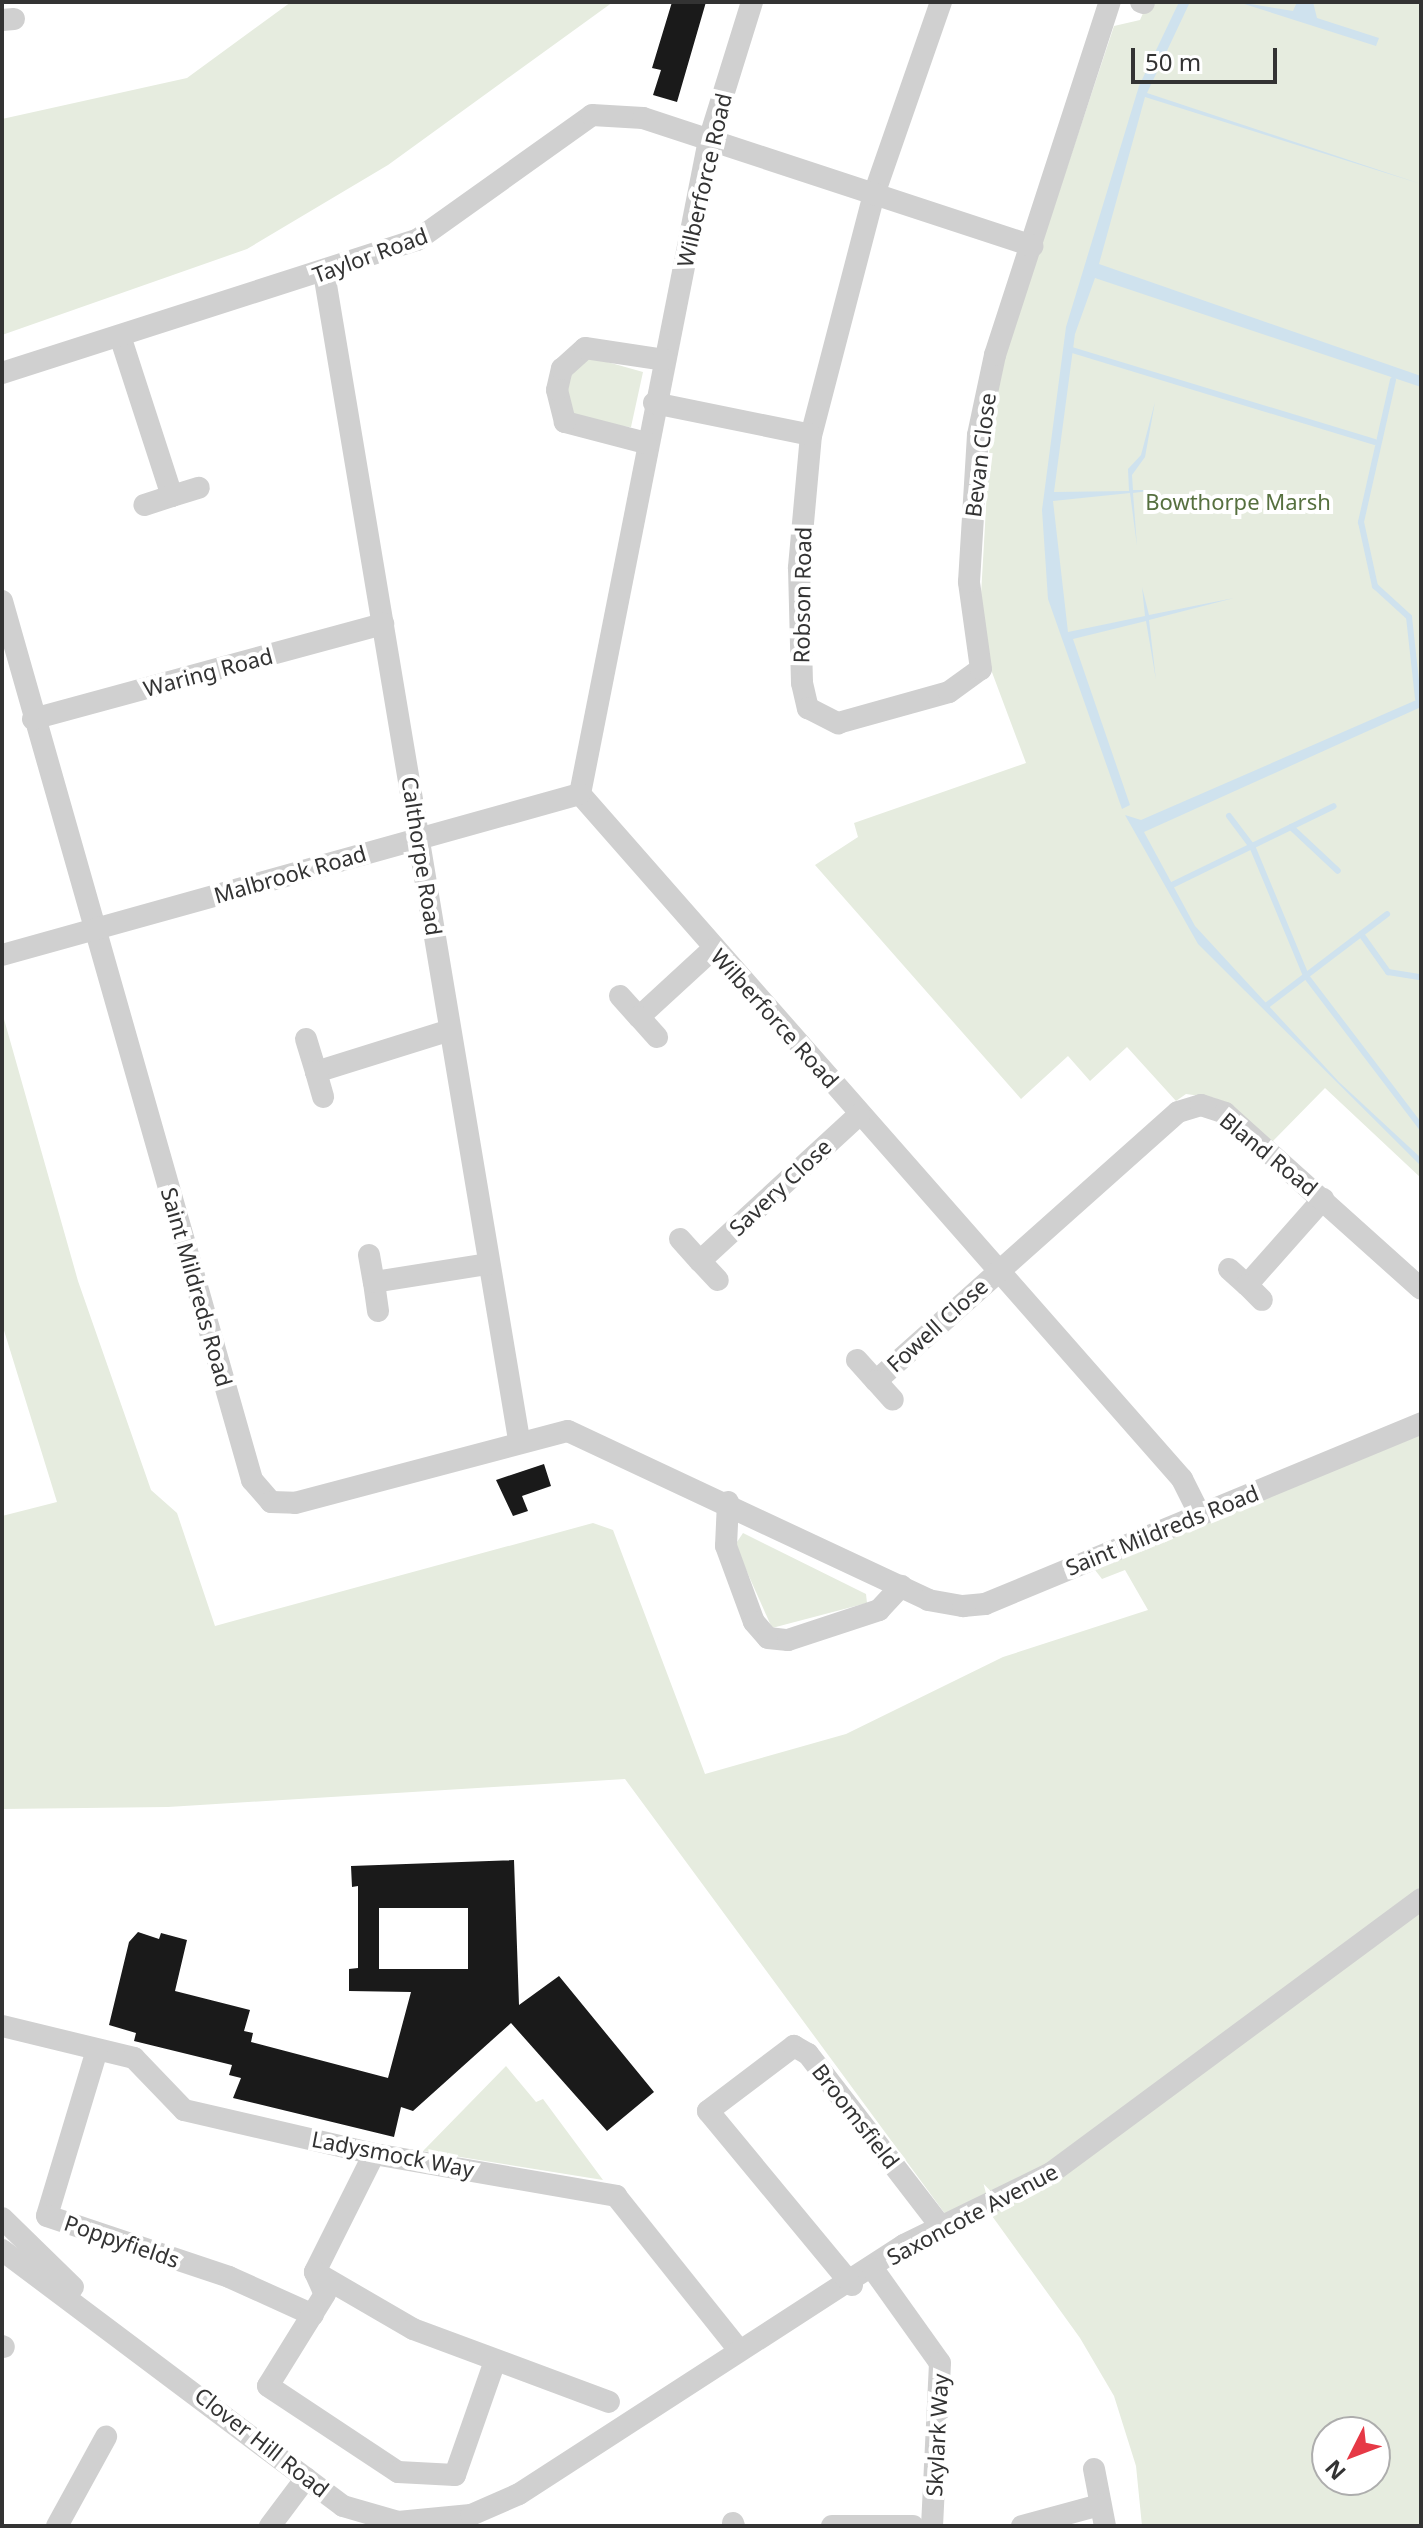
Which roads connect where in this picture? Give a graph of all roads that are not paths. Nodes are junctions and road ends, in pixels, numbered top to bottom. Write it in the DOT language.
graph roads {
  1 [pos="752,2"];
  2 [pos="941,2"];
  3 [pos="1110,2"];
  4 [pos="709,140"];
  5 [pos="874,194"];
  6 [pos="1032,246"];
  7 [pos="324,273"];
  8 [pos="120,336"];
  9 [pos="664,360"];
  10 [pos="2,373"];
  11 [pos="654,403"];
  12 [pos="811,435"];
  13 [pos="646,443"];
  14 [pos="199,488"];
  15 [pos="172,496"];
  16 [pos="144,505"];
  17 [pos="2,601"];
  18 [pos="383,624"];
  19 [pos="981,669"];
  20 [pos="33,719"];
  21 [pos="580,794"];
  22 [pos="419,838"];
  23 [pos="95,928"];
  24 [pos="713,949"];
  25 [pos="2,955"];
  26 [pos="620,996"];
  27 [pos="639,1017"];
  28 [pos="450,1030"];
  29 [pos="657,1037"];
  30 [pos="306,1039"];
  31 [pos="316,1072"];
  32 [pos="323,1097"];
  33 [pos="860,1114"];
  34 [pos="1323,1199"];
  35 [pos="680,1239"];
  36 [pos="369,1255"];
  37 [pos="700,1261"];
  38 [pos="488,1264"];
  39 [pos="1229,1269"];
  40 [pos="999,1270"];
  41 [pos="718,1280"];
  42 [pos="374,1282"];
  43 [pos="1421,1289"];
  44 [pos="378,1311"];
  45 [pos="857,1360"];
  46 [pos="876,1381"];
  47 [pos="893,1400"];
  48 [pos="1421,1423"];
  49 [pos="519,1439"];
  50 [pos="728,1502"];
  51 [pos="1200,1515"];
  52 [pos="901,1586"];
  53 [pos="1421,1899"];
  54 [pos="2,2026"];
  55 [pos="97,2050"];
  56 [pos="374,2154"];
  57 [pos="2,2218"];
  58 [pos="941,2227"];
  59 [pos="2,2250"];
  60 [pos="873,2269"];
  61 [pos="315,2272"];
  62 [pos="852,2285"];
  63 [pos="313,2315"];
  64 [pos="120,2332"];
  65 [pos="738,2349"];
  66 [pos="495,2361"];
  67 [pos="609,2402"];
  68 [pos="95,2442"];
  69 [pos="1094,2469"];
  70 [pos="306,2478"];
  71 [pos="1103,2516"];
  72 [pos="413,2524"];
  73 [pos="884,2524"];
  74 [pos="57,2526"];
  75 [pos="270,2526"];
  76 [pos="832,2526"];
  77 [pos="913,2526"];
  78 [pos="932,2526"];
  79 [pos="1022,2526"];
  1 -- 4 [label="street, Wilberforce Road"];
  2 -- 5 [label="street, Robson Road"];
  3 -- 6 [label="street, Bevan Close"];
  4 -- 5 [label="street"];
  4 -- 7 [label="street, Taylor Road"];
  4 -- 9 [label="street, Wilberforce Road"];
  5 -- 6 [label="street"];
  5 -- 12 [label="street, Robson Road"];
  6 -- 19 [label="street, Bevan Close"];
  7 -- 8 [label="street, Taylor Road"];
  7 -- 18 [label="street, Calthorpe Road"];
  8 -- 10 [label="street, Taylor Road"];
  8 -- 15 [label="street"];
  9 -- 11 [label="street, Wilberforce Road"];
  9 -- 13 [label="street"];
  11 -- 12 [label="street"];
  11 -- 13 [label="street, Wilberforce Road"];
  12 -- 19 [label="street, Robson Road"];
  13 -- 21 [label="street, Wilberforce Road"];
  14 -- 15 [label="street"];
  15 -- 16 [label="street"];
  17 -- 20 [label="street, Saint Mildreds Road"];
  18 -- 20 [label="street, Waring Road"];
  18 -- 22 [label="street, Calthorpe Road"];
  20 -- 23 [label="street, Saint Mildreds Road"];
  21 -- 22 [label="street, Malbrook Road"];
  21 -- 24 [label="street, Wilberforce Road"];
  22 -- 23 [label="street, Malbrook Road"];
  22 -- 28 [label="street, Calthorpe Road"];
  23 -- 25 [label="street, Malbrook Road"];
  23 -- 49 [label="street, Saint Mildreds Road"];
  24 -- 27 [label="street"];
  24 -- 33 [label="street, Wilberforce Road"];
  26 -- 27 [label="street"];
  27 -- 29 [label="street"];
  28 -- 31 [label="street"];
  28 -- 38 [label="street, Calthorpe Road"];
  30 -- 31 [label="street"];
  31 -- 32 [label="street"];
  33 -- 37 [label="street, Savery Close"];
  33 -- 40 [label="street, Wilberforce Road"];
  34 -- 39 [label="street"];
  34 -- 40 [label="street, Bland Road"];
  34 -- 43 [label="street, Bland Road"];
  35 -- 37 [label="street"];
  36 -- 42 [label="street"];
  37 -- 41 [label="street"];
  38 -- 42 [label="street"];
  38 -- 49 [label="street, Calthorpe Road"];
  40 -- 46 [label="street, Fowell Close"];
  40 -- 51 [label="street, Wilberforce Road"];
  42 -- 44 [label="street"];
  45 -- 46 [label="street, Fowell Close"];
  46 -- 47 [label="street, Fowell Close"];
  48 -- 51 [label="street, Saint Mildreds Road"];
  49 -- 50 [label="street, Saint Mildreds Road"];
  50 -- 52 [label="street, Saint Mildreds Road"];
  50 -- 52 [label="street"];
  51 -- 52 [label="street, Saint Mildreds Road"];
  53 -- 58 [label="street, Saxoncote Avenue"];
  54 -- 55 [label="street, Ladysmock Way"];
  55 -- 56 [label="street, Ladysmock Way"];
  55 -- 63 [label="street, Poppyfields"];
  56 -- 61 [label="street"];
  56 -- 65 [label="street, Ladysmock Way"];
  57 -- 64 [label="street, Clover Hill Road"];
  58 -- 60 [label="street, Saxoncote Avenue"];
  58 -- 62 [label="street, Broomsfield"];
  59 -- 64 [label="street, Clover Hill Road"];
  60 -- 62 [label="street, Saxoncote Avenue"];
  60 -- 78 [label="street, Skylark Way"];
  61 -- 63 [label="street"];
  61 -- 66 [label="street"];
  62 -- 65 [label="street, Saxoncote Avenue"];
  63 -- 66 [label="street"];
  64 -- 70 [label="street, Clover Hill Road"];
  65 -- 72 [label="street, Saxoncote Avenue"];
  66 -- 67 [label="street"];
  68 -- 74 [label="street"];
  69 -- 71 [label="street"];
  70 -- 72 [label="street, Clover Hill Road"];
  70 -- 75 [label="street"];
  71 -- 79 [label="street"];
  73 -- 76 [label="street, Skylark Way"];
  73 -- 77 [label="street, Skylark Way"];
}
